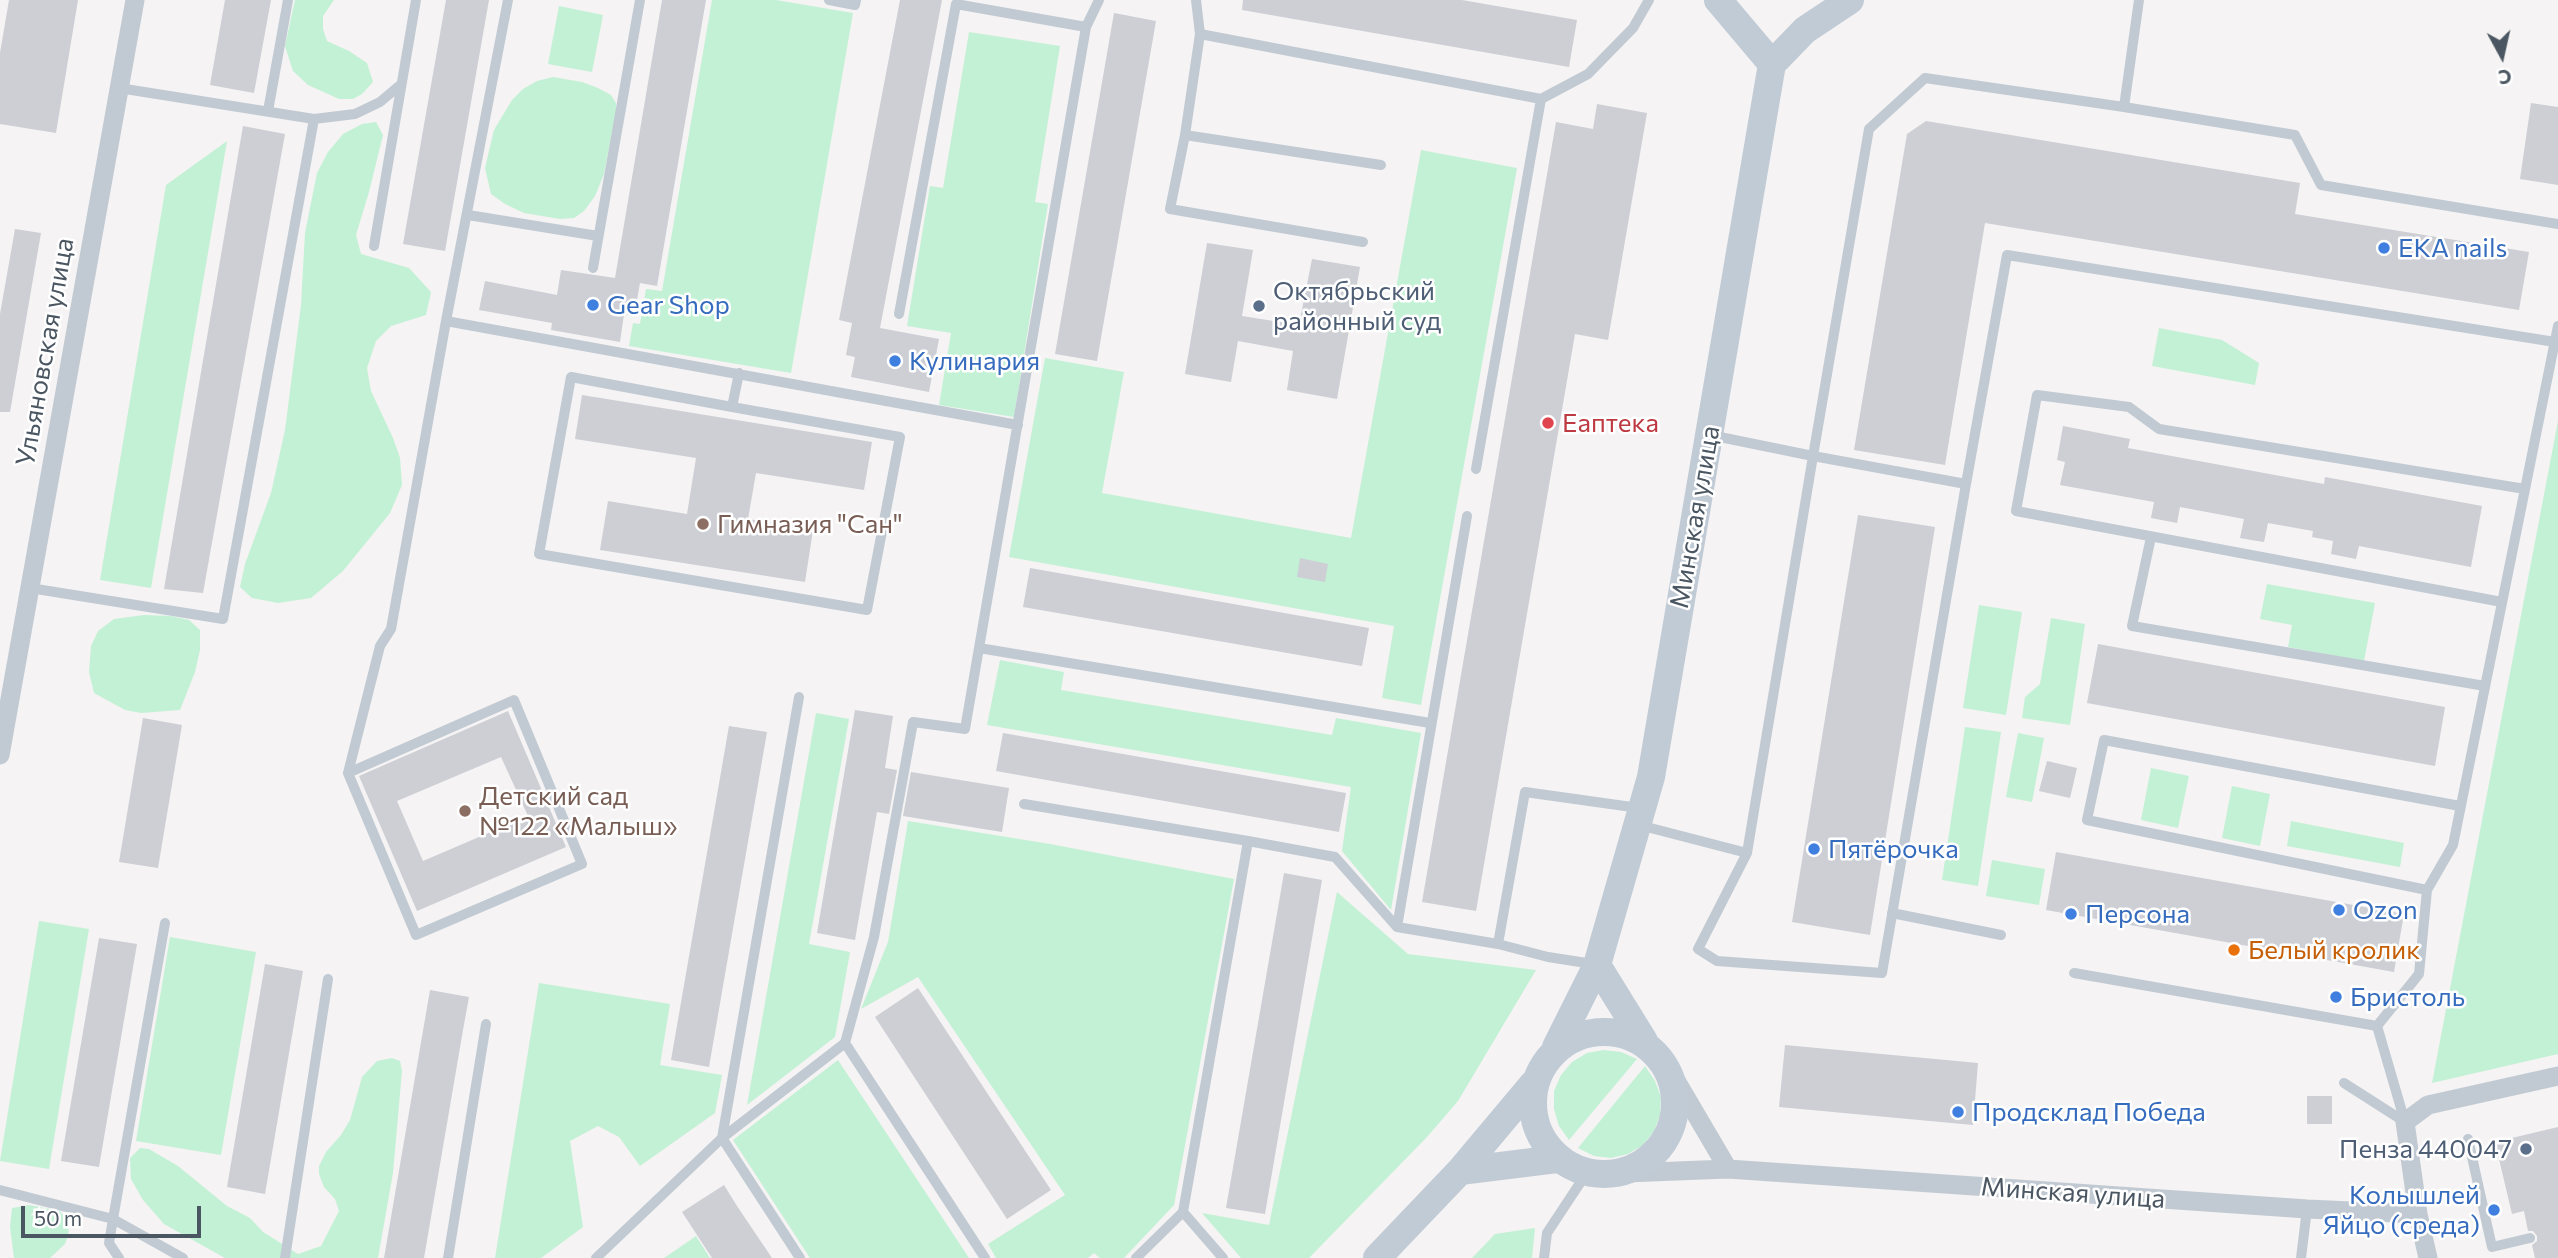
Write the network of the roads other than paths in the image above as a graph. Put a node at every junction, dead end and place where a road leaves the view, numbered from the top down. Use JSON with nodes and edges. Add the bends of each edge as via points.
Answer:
{"nodes":[{"id":1,"x":135,"y":0,"type":"edge"},
{"id":2,"x":288,"y":0,"type":"edge"},
{"id":3,"x":416,"y":0,"type":"edge"},
{"id":4,"x":508,"y":0,"type":"edge"},
{"id":5,"x":640,"y":0,"type":"edge"},
{"id":6,"x":829,"y":0,"type":"edge"},
{"id":7,"x":856,"y":0,"type":"edge"},
{"id":8,"x":1099,"y":0,"type":"edge"},
{"id":9,"x":1196,"y":0,"type":"edge"},
{"id":10,"x":1649,"y":0,"type":"edge"},
{"id":11,"x":1718,"y":0,"type":"edge"},
{"id":12,"x":1850,"y":0,"type":"edge"},
{"id":13,"x":2139,"y":0,"type":"edge"},
{"id":14,"x":955,"y":2,"type":"edge"},
{"id":15,"x":1086,"y":27,"type":"junction"},
{"id":16,"x":1200,"y":34,"type":"junction"},
{"id":17,"x":1772,"y":64,"type":"junction"},
{"id":18,"x":400,"y":86,"type":"junction"},
{"id":19,"x":119,"y":88,"type":"junction"},
{"id":20,"x":1541,"y":99,"type":"junction"},
{"id":21,"x":2124,"y":107,"type":"junction"},
{"id":22,"x":268,"y":111,"type":"junction"},
{"id":23,"x":314,"y":119,"type":"junction"},
{"id":24,"x":1185,"y":135,"type":"junction"},
{"id":25,"x":1381,"y":165,"type":"dead end"},
{"id":26,"x":468,"y":215,"type":"junction"},
{"id":27,"x":2558,"y":224,"type":"edge"},
{"id":28,"x":598,"y":236,"type":"junction"},
{"id":29,"x":1363,"y":243,"type":"dead end"},
{"id":30,"x":374,"y":246,"type":"dead end"},
{"id":31,"x":593,"y":268,"type":"dead end"},
{"id":32,"x":899,"y":314,"type":"dead end"},
{"id":33,"x":446,"y":321,"type":"junction"},
{"id":34,"x":2558,"y":326,"type":"edge"},
{"id":35,"x":2555,"y":342,"type":"junction"},
{"id":36,"x":739,"y":373,"type":"junction"},
{"id":37,"x":732,"y":407,"type":"junction"},
{"id":38,"x":1018,"y":425,"type":"junction"},
{"id":39,"x":1709,"y":435,"type":"junction"},
{"id":40,"x":1813,"y":456,"type":"junction"},
{"id":41,"x":1476,"y":469,"type":"dead end"},
{"id":42,"x":1966,"y":484,"type":"junction"},
{"id":43,"x":2525,"y":489,"type":"junction"},
{"id":44,"x":1467,"y":516,"type":"dead end"},
{"id":45,"x":2151,"y":537,"type":"junction"},
{"id":46,"x":30,"y":588,"type":"junction"},
{"id":47,"x":2502,"y":602,"type":"junction"},
{"id":48,"x":979,"y":648,"type":"junction"},
{"id":49,"x":2485,"y":686,"type":"junction"},
{"id":50,"x":799,"y":697,"type":"dead end"},
{"id":51,"x":1430,"y":723,"type":"junction"},
{"id":52,"x":0,"y":755,"type":"edge"},
{"id":53,"x":348,"y":773,"type":"junction"},
{"id":54,"x":1024,"y":804,"type":"dead end"},
{"id":55,"x":2460,"y":806,"type":"junction"},
{"id":56,"x":1641,"y":817,"type":"junction"},
{"id":57,"x":1248,"y":841,"type":"junction"},
{"id":58,"x":1747,"y":853,"type":"junction"},
{"id":59,"x":2427,"y":890,"type":"junction"},
{"id":60,"x":1892,"y":913,"type":"junction"},
{"id":61,"x":165,"y":923,"type":"dead end"},
{"id":62,"x":1397,"y":927,"type":"junction"},
{"id":63,"x":2001,"y":935,"type":"dead end"},
{"id":64,"x":1498,"y":944,"type":"junction"},
{"id":65,"x":1597,"y":965,"type":"junction"},
{"id":66,"x":2074,"y":973,"type":"dead end"},
{"id":67,"x":328,"y":979,"type":"dead end"},
{"id":68,"x":486,"y":1024,"type":"dead end"},
{"id":69,"x":2377,"y":1026,"type":"junction"},
{"id":70,"x":1644,"y":1041,"type":"junction"},
{"id":71,"x":845,"y":1043,"type":"junction"},
{"id":72,"x":1556,"y":1047,"type":"junction"},
{"id":73,"x":1671,"y":1072,"type":"junction"},
{"id":74,"x":2558,"y":1076,"type":"edge"},
{"id":75,"x":2344,"y":1083,"type":"dead end"},
{"id":76,"x":1533,"y":1084,"type":"junction"},
{"id":77,"x":2405,"y":1122,"type":"junction"},
{"id":78,"x":722,"y":1138,"type":"junction"},
{"id":79,"x":2468,"y":1139,"type":"dead end"},
{"id":80,"x":1557,"y":1159,"type":"junction"},
{"id":81,"x":1728,"y":1169,"type":"junction"},
{"id":82,"x":1460,"y":1171,"type":"junction"},
{"id":83,"x":1626,"y":1172,"type":"junction"},
{"id":84,"x":1586,"y":1174,"type":"junction"},
{"id":85,"x":0,"y":1190,"type":"edge"},
{"id":86,"x":2307,"y":1209,"type":"junction"},
{"id":87,"x":1182,"y":1212,"type":"junction"},
{"id":88,"x":2417,"y":1214,"type":"junction"},
{"id":89,"x":113,"y":1219,"type":"junction"},
{"id":90,"x":2530,"y":1238,"type":"dead end"},
{"id":91,"x":2492,"y":1247,"type":"junction"},
{"id":92,"x":119,"y":1258,"type":"edge"},
{"id":93,"x":183,"y":1258,"type":"edge"},
{"id":94,"x":285,"y":1258,"type":"edge"},
{"id":95,"x":448,"y":1258,"type":"edge"},
{"id":96,"x":596,"y":1258,"type":"edge"},
{"id":97,"x":800,"y":1258,"type":"edge"},
{"id":98,"x":985,"y":1258,"type":"edge"},
{"id":99,"x":1136,"y":1258,"type":"edge"},
{"id":100,"x":1223,"y":1258,"type":"edge"},
{"id":101,"x":1377,"y":1258,"type":"edge"},
{"id":102,"x":1544,"y":1258,"type":"edge"},
{"id":103,"x":2301,"y":1258,"type":"edge"},
{"id":104,"x":2428,"y":1258,"type":"edge"},
{"id":105,"x":2494,"y":1258,"type":"edge"}],
"edges":[{"from":1,"to":19,"type":"street","name":"Ульяновская улица"},
{"from":2,"to":22,"type":"lane"},
{"from":3,"to":18,"type":"lane"},
{"from":4,"to":26,"type":"lane"},
{"from":5,"to":28,"type":"lane"},
{"from":6,"to":7,"type":"lane","via":[[855,5]]},
{"from":8,"to":15,"type":"lane"},
{"from":9,"to":16,"type":"lane"},
{"from":10,"to":20,"type":"lane","via":[[1633,29],[1588,74]]},
{"from":11,"to":17,"type":"main road"},
{"from":12,"to":17,"type":"main road","via":[[1805,30]]},
{"from":13,"to":21,"type":"lane"},
{"from":14,"to":15,"type":"lane"},
{"from":14,"to":32,"type":"lane"},
{"from":15,"to":38,"type":"lane"},
{"from":16,"to":20,"type":"lane"},
{"from":16,"to":24,"type":"lane"},
{"from":17,"to":39,"type":"main road","name":"Минская улица"},
{"from":18,"to":23,"type":"lane","via":[[355,114]]},
{"from":18,"to":30,"type":"lane"},
{"from":19,"to":22,"type":"lane"},
{"from":19,"to":46,"type":"street","name":"Ульяновская улица"},
{"from":20,"to":41,"type":"lane"},
{"from":21,"to":27,"type":"lane","via":[[2295,135],[2321,185]]},
{"from":21,"to":40,"type":"lane","via":[[1925,78],[1869,129]]},
{"from":22,"to":23,"type":"lane"},
{"from":23,"to":46,"type":"lane","via":[[223,619]]},
{"from":24,"to":25,"type":"lane"},
{"from":24,"to":29,"type":"lane","via":[[1170,209]]},
{"from":26,"to":28,"type":"lane"},
{"from":26,"to":33,"type":"lane"},
{"from":28,"to":31,"type":"lane"},
{"from":33,"to":36,"type":"lane"},
{"from":33,"to":53,"type":"lane","via":[[391,629],[380,646]]},
{"from":34,"to":35,"type":"lane"},
{"from":35,"to":42,"type":"lane","via":[[2007,256]]},
{"from":35,"to":43,"type":"lane"},
{"from":36,"to":37,"type":"lane"},
{"from":36,"to":38,"type":"lane"},
{"from":37,"to":37,"type":"lane","via":[[900,437],[867,610],[539,554],[570,377]]},
{"from":38,"to":48,"type":"lane"},
{"from":39,"to":40,"type":"lane"},
{"from":39,"to":56,"type":"main road","name":"Минская улица"},
{"from":40,"to":42,"type":"lane"},
{"from":40,"to":58,"type":"lane"},
{"from":42,"to":60,"type":"lane"},
{"from":43,"to":45,"type":"lane","via":[[2159,429],[2129,407],[2038,395],[2016,511]]},
{"from":43,"to":47,"type":"lane"},
{"from":44,"to":51,"type":"lane"},
{"from":45,"to":47,"type":"lane"},
{"from":45,"to":49,"type":"lane","via":[[2132,626]]},
{"from":46,"to":52,"type":"street","name":"Ульяновская улица"},
{"from":47,"to":49,"type":"lane"},
{"from":48,"to":51,"type":"lane"},
{"from":48,"to":71,"type":"lane","via":[[965,729],[913,722],[874,937]]},
{"from":49,"to":55,"type":"lane"},
{"from":50,"to":78,"type":"lane"},
{"from":51,"to":62,"type":"lane"},
{"from":53,"to":53,"type":"lane","via":[[514,700],[582,864],[415,935]]},
{"from":54,"to":57,"type":"lane"},
{"from":55,"to":59,"type":"lane","via":[[2453,845]]},
{"from":55,"to":59,"type":"lane","via":[[2104,740],[2087,820]]},
{"from":56,"to":58,"type":"lane"},
{"from":56,"to":64,"type":"lane","via":[[1525,792]]},
{"from":56,"to":65,"type":"main road","name":"Минская улица"},
{"from":57,"to":62,"type":"lane","via":[[1335,857]]},
{"from":57,"to":87,"type":"lane"},
{"from":58,"to":60,"type":"lane","via":[[1698,949],[1717,961],[1882,973]]},
{"from":59,"to":69,"type":"lane","via":[[2419,974]]},
{"from":60,"to":63,"type":"lane"},
{"from":61,"to":89,"type":"lane"},
{"from":62,"to":64,"type":"lane"},
{"from":64,"to":65,"type":"lane"},
{"from":65,"to":70,"type":"main road"},
{"from":65,"to":72,"type":"main road","name":"Минская улица"},
{"from":66,"to":69,"type":"lane"},
{"from":67,"to":94,"type":"lane"},
{"from":68,"to":95,"type":"lane"},
{"from":69,"to":77,"type":"lane"},
{"from":70,"to":72,"type":"main road","via":[[1598,1029]]},
{"from":70,"to":73,"type":"main road"},
{"from":71,"to":78,"type":"lane"},
{"from":71,"to":98,"type":"lane"},
{"from":72,"to":76,"type":"main road"},
{"from":73,"to":81,"type":"street"},
{"from":73,"to":83,"type":"main road","via":[[1677,1113],[1659,1151]]},
{"from":74,"to":77,"type":"street","via":[[2428,1105]]},
{"from":75,"to":77,"type":"lane"},
{"from":76,"to":80,"type":"main road","via":[[1535,1128]]},
{"from":76,"to":82,"type":"main road"},
{"from":77,"to":88,"type":"street"},
{"from":78,"to":96,"type":"lane"},
{"from":78,"to":97,"type":"lane"},
{"from":79,"to":91,"type":"lane"},
{"from":80,"to":82,"type":"main road"},
{"from":80,"to":84,"type":"main road"},
{"from":81,"to":83,"type":"street","name":"Минская улица"},
{"from":81,"to":86,"type":"street","name":"Минская улица"},
{"from":82,"to":101,"type":"main road"},
{"from":83,"to":84,"type":"main road"},
{"from":84,"to":102,"type":"lane","via":[[1547,1233]]},
{"from":85,"to":89,"type":"lane"},
{"from":86,"to":88,"type":"street","name":"Минская улица"},
{"from":86,"to":103,"type":"lane"},
{"from":87,"to":99,"type":"lane"},
{"from":87,"to":100,"type":"lane"},
{"from":88,"to":104,"type":"street"},
{"from":89,"to":92,"type":"lane","via":[[109,1243]]},
{"from":89,"to":93,"type":"lane"},
{"from":90,"to":91,"type":"lane"},
{"from":91,"to":105,"type":"lane"}]}
